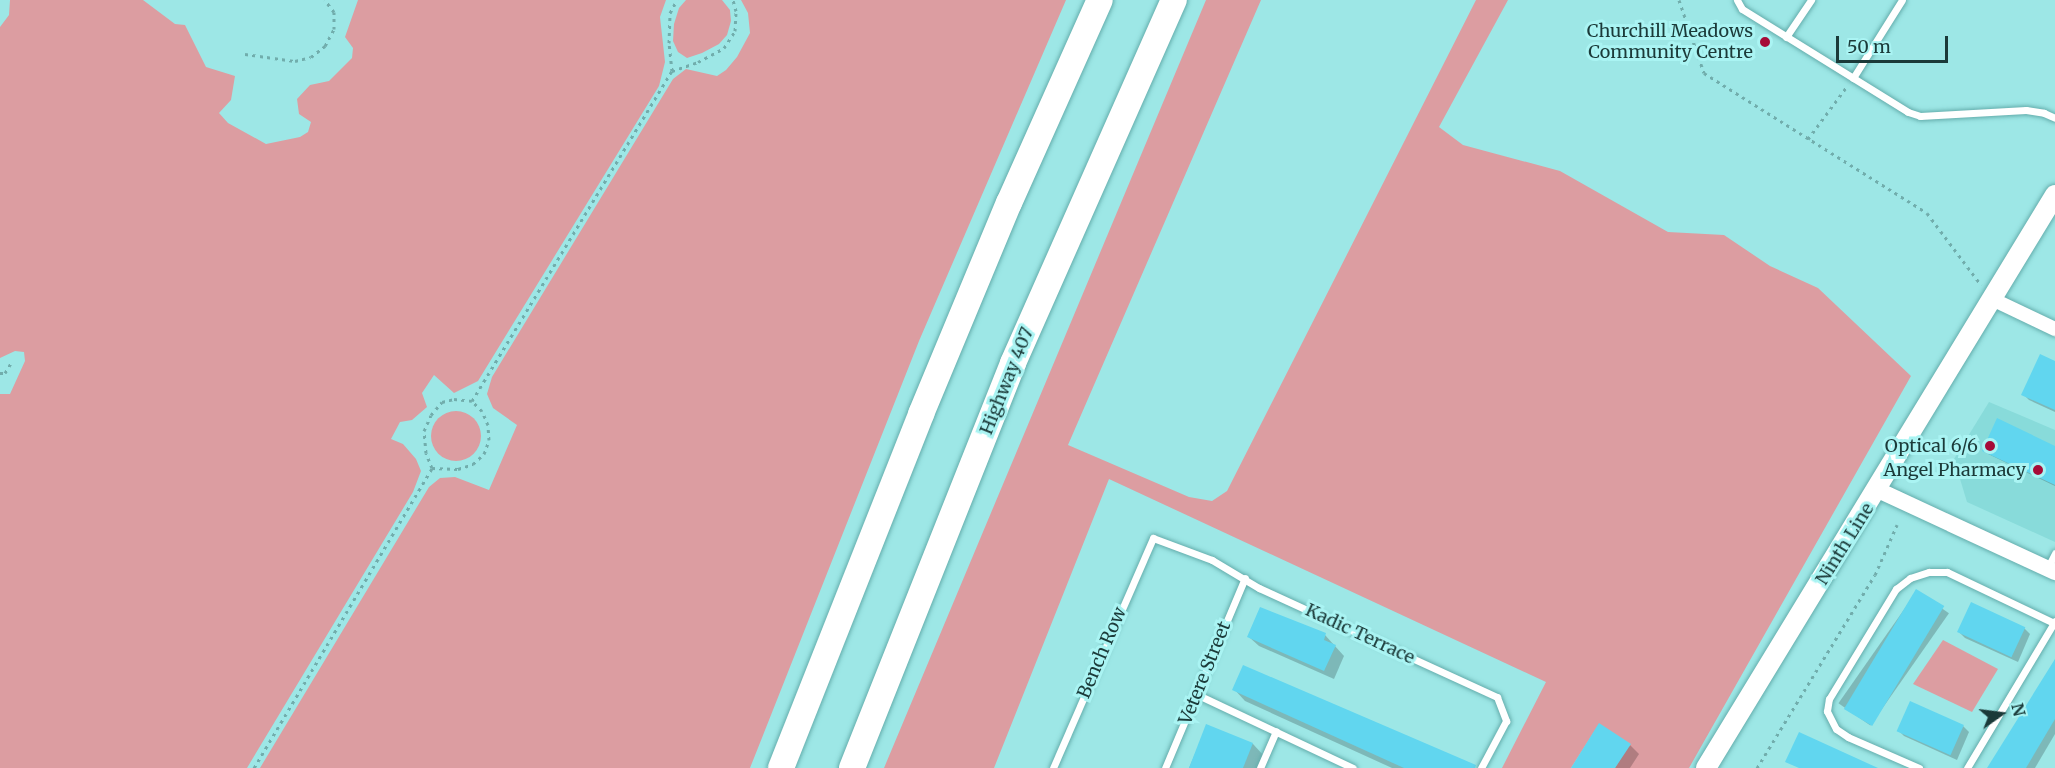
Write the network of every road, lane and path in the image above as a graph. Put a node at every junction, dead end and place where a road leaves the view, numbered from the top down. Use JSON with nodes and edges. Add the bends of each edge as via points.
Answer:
{"nodes":[{"id":1,"x":325,"y":0,"type":"edge"},
{"id":2,"x":677,"y":0,"type":"edge"},
{"id":3,"x":733,"y":0,"type":"edge"},
{"id":4,"x":1100,"y":0,"type":"edge"},
{"id":5,"x":1174,"y":0,"type":"edge"},
{"id":6,"x":1679,"y":0,"type":"edge"},
{"id":7,"x":1737,"y":0,"type":"edge"},
{"id":8,"x":1811,"y":0,"type":"edge"},
{"id":9,"x":1902,"y":0,"type":"edge"},
{"id":10,"x":1786,"y":37,"type":"junction"},
{"id":11,"x":245,"y":54,"type":"dead end"},
{"id":12,"x":672,"y":71,"type":"junction"},
{"id":13,"x":1854,"y":78,"type":"junction"},
{"id":14,"x":2055,"y":118,"type":"edge"},
{"id":15,"x":1808,"y":139,"type":"junction"},
{"id":16,"x":2055,"y":195,"type":"edge"},
{"id":17,"x":1992,"y":299,"type":"junction"},
{"id":18,"x":2055,"y":328,"type":"edge"},
{"id":19,"x":11,"y":363,"type":"dead end"},
{"id":20,"x":0,"y":373,"type":"edge"},
{"id":21,"x":472,"y":401,"type":"junction"},
{"id":22,"x":432,"y":468,"type":"junction"},
{"id":23,"x":1878,"y":490,"type":"junction"},
{"id":24,"x":1897,"y":525,"type":"dead end"},
{"id":25,"x":1152,"y":538,"type":"joint"},
{"id":26,"x":2055,"y":553,"type":"edge"},
{"id":27,"x":2051,"y":571,"type":"edge"},
{"id":28,"x":1245,"y":579,"type":"junction"},
{"id":29,"x":2054,"y":622,"type":"edge"},
{"id":30,"x":1198,"y":695,"type":"junction"},
{"id":31,"x":1276,"y":731,"type":"junction"},
{"id":32,"x":254,"y":768,"type":"edge"},
{"id":33,"x":781,"y":768,"type":"edge"},
{"id":34,"x":852,"y":768,"type":"edge"},
{"id":35,"x":1053,"y":768,"type":"edge"},
{"id":36,"x":1165,"y":768,"type":"edge"},
{"id":37,"x":1260,"y":768,"type":"edge"},
{"id":38,"x":1353,"y":768,"type":"edge"},
{"id":39,"x":1481,"y":768,"type":"edge"},
{"id":40,"x":1706,"y":768,"type":"edge"},
{"id":41,"x":1757,"y":768,"type":"edge"},
{"id":42,"x":1919,"y":768,"type":"edge"},
{"id":43,"x":1966,"y":768,"type":"edge"}],
"edges":[{"from":1,"to":11,"type":"path","via":[[334,12],[334,29],[325,46],[311,57],[285,61]]},
{"from":2,"to":12,"type":"path","via":[[670,13]]},
{"from":3,"to":12,"type":"path","via":[[735,31],[724,48]]},
{"from":4,"to":33,"type":"highway","via":[[930,391]]},
{"from":5,"to":34,"type":"highway","name":"Highway 407","via":[[1013,363]]},
{"from":6,"to":15,"type":"path","via":[[1704,74]]},
{"from":7,"to":10,"type":"lane","via":[[1742,9]]},
{"from":8,"to":10,"type":"lane"},
{"from":9,"to":13,"type":"lane"},
{"from":10,"to":13,"type":"lane"},
{"from":12,"to":21,"type":"path"},
{"from":13,"to":14,"type":"lane","via":[[1920,116],[2026,110]]},
{"from":13,"to":15,"type":"path"},
{"from":15,"to":17,"type":"path","via":[[1927,213]]},
{"from":16,"to":17,"type":"main road","name":"Ninth Line"},
{"from":17,"to":18,"type":"street"},
{"from":17,"to":23,"type":"main road","name":"Ninth Line"},
{"from":19,"to":20,"type":"path","via":[[5,373]]},
{"from":21,"to":22,"type":"path","via":[[442,402],[431,415],[424,431]]},
{"from":21,"to":22,"type":"path","via":[[488,425],[489,440],[484,454],[473,464],[458,469]]},
{"from":22,"to":32,"type":"path"},
{"from":23,"to":27,"type":"street"},
{"from":23,"to":40,"type":"main road","name":"Ninth Line"},
{"from":24,"to":41,"type":"path","via":[[1875,575]]},
{"from":25,"to":28,"type":"lane","name":"Kadic Terrace","via":[[1212,560]]},
{"from":25,"to":35,"type":"lane","name":"Bench Row"},
{"from":26,"to":27,"type":"lane"},
{"from":28,"to":30,"type":"lane","name":"Vetere Street"},
{"from":28,"to":39,"type":"lane","name":"Kadic Terrace","via":[[1497,697],[1506,721]]},
{"from":29,"to":42,"type":"lane","via":[[1947,572],[1910,578],[1896,589],[1829,699],[1827,711],[1836,729],[1848,737]]},
{"from":29,"to":43,"type":"lane"},
{"from":30,"to":31,"type":"lane"},
{"from":30,"to":36,"type":"lane","name":"Vetere Street"},
{"from":31,"to":37,"type":"lane"},
{"from":31,"to":38,"type":"lane"}]}
